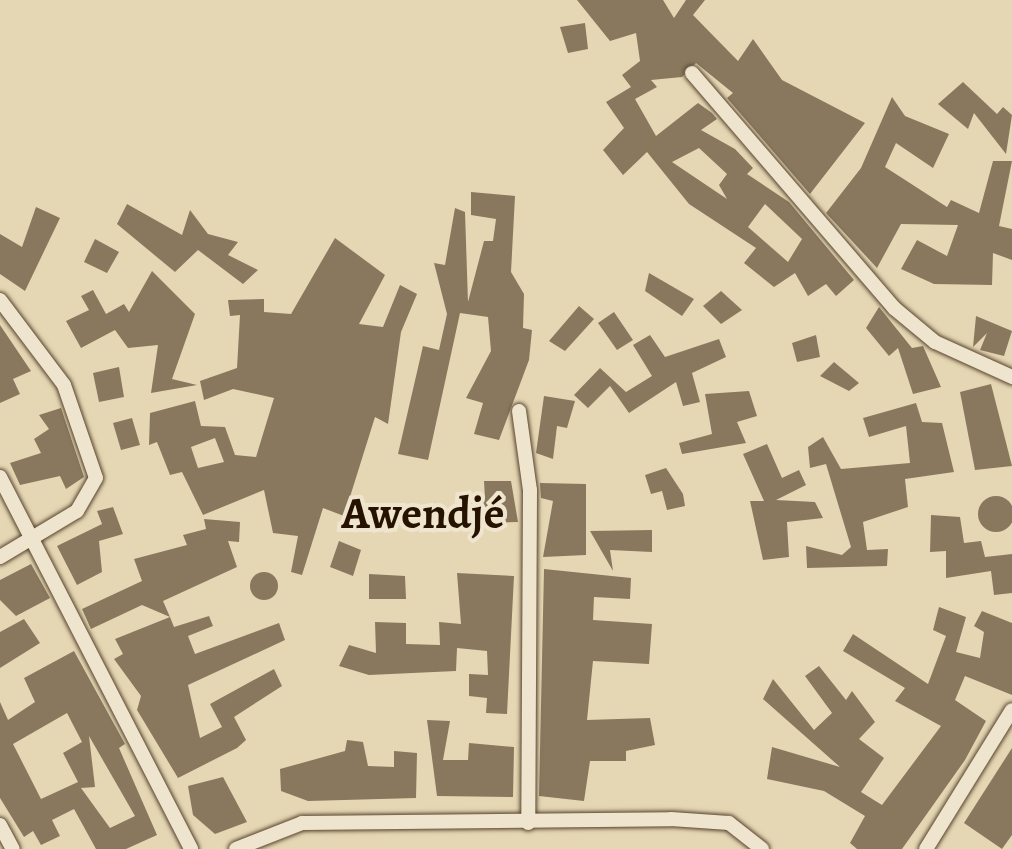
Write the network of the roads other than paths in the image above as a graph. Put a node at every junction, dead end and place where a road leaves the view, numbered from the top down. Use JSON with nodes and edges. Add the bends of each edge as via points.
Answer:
{"nodes":[{"id":1,"x":692,"y":73,"type":"dead end"},
{"id":2,"x":0,"y":300,"type":"edge"},
{"id":3,"x":1012,"y":377,"type":"edge"},
{"id":4,"x":519,"y":411,"type":"dead end"},
{"id":5,"x":0,"y":477,"type":"edge"},
{"id":6,"x":30,"y":537,"type":"junction"},
{"id":7,"x":0,"y":557,"type":"edge"},
{"id":8,"x":1012,"y":710,"type":"edge"},
{"id":9,"x":528,"y":822,"type":"junction"},
{"id":10,"x":0,"y":825,"type":"edge"},
{"id":11,"x":13,"y":849,"type":"edge"},
{"id":12,"x":191,"y":849,"type":"edge"},
{"id":13,"x":236,"y":849,"type":"edge"},
{"id":14,"x":762,"y":849,"type":"edge"},
{"id":15,"x":926,"y":849,"type":"edge"}],
"edges":[{"from":1,"to":3,"type":"street","via":[[894,308],[935,342]]},
{"from":2,"to":6,"type":"street","via":[[64,385],[96,465],[86,502]]},
{"from":4,"to":9,"type":"street","via":[[530,490]]},
{"from":5,"to":6,"type":"street"},
{"from":6,"to":7,"type":"street"},
{"from":6,"to":12,"type":"street"},
{"from":8,"to":15,"type":"street"},
{"from":9,"to":13,"type":"street","via":[[302,823]]},
{"from":9,"to":14,"type":"street","via":[[729,823]]},
{"from":10,"to":11,"type":"street"}]}
